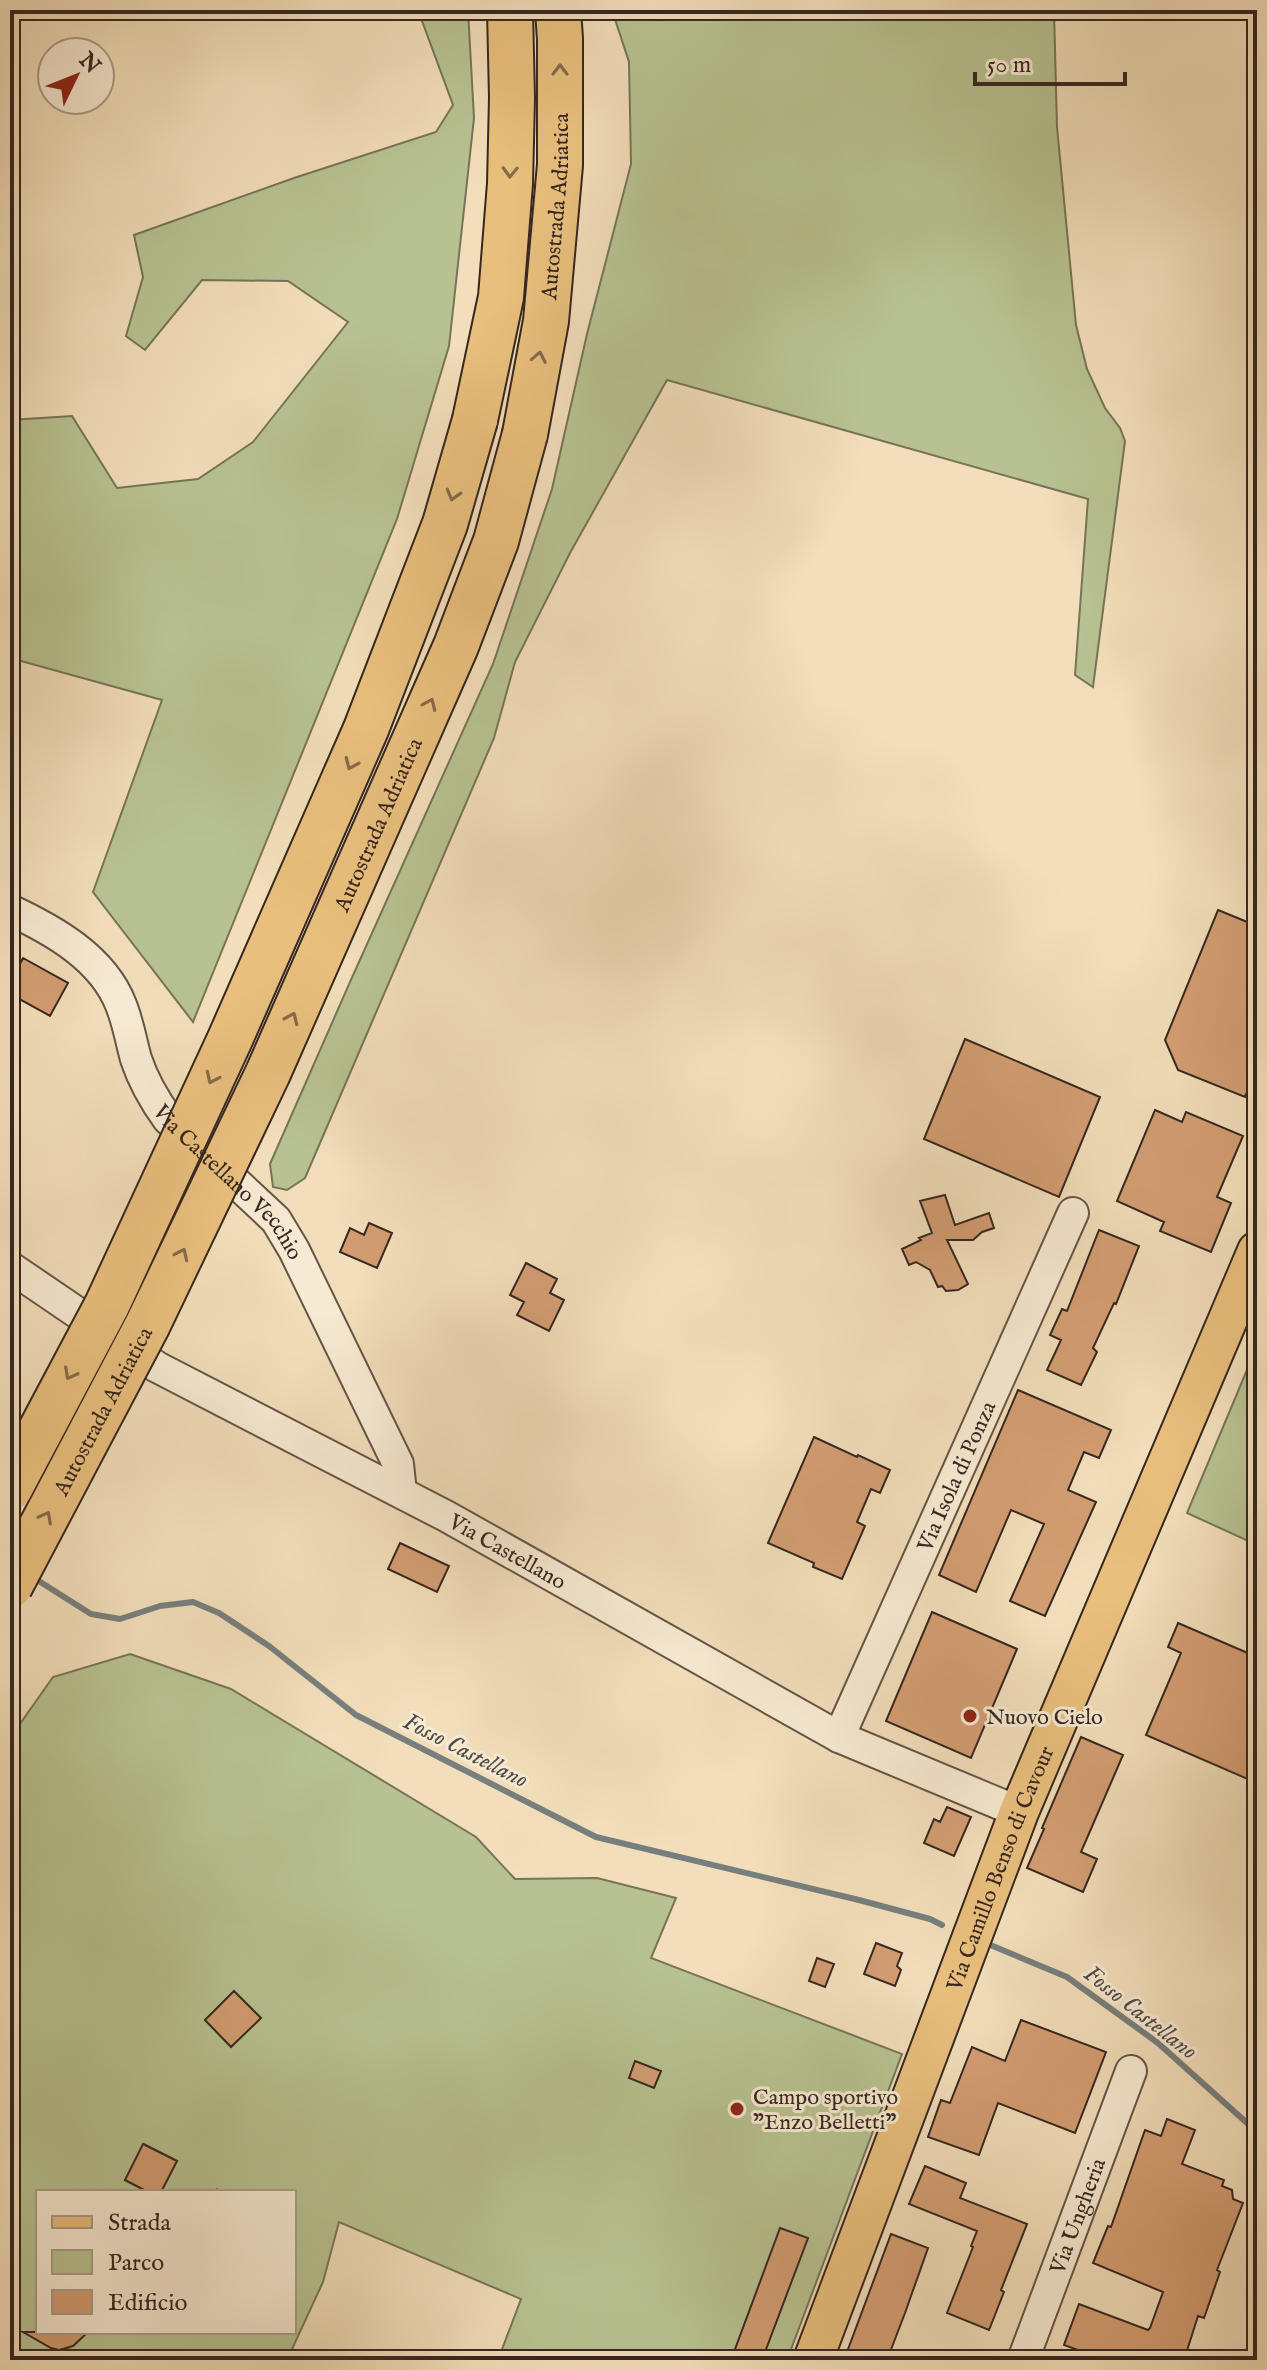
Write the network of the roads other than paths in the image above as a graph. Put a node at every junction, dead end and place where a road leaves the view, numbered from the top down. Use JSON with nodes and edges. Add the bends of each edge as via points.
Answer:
{"nodes":[{"id":1,"x":510,"y":10,"type":"edge"},
{"id":2,"x":558,"y":10,"type":"edge"},
{"id":3,"x":10,"y":910,"type":"edge"},
{"id":4,"x":1073,"y":1213,"type":"dead end"},
{"id":5,"x":1257,"y":1251,"type":"edge"},
{"id":6,"x":10,"y":1267,"type":"edge"},
{"id":7,"x":10,"y":1488,"type":"edge"},
{"id":8,"x":401,"y":1492,"type":"junction"},
{"id":9,"x":10,"y":1586,"type":"edge"},
{"id":10,"x":839,"y":1737,"type":"junction"},
{"id":11,"x":1019,"y":1812,"type":"junction"},
{"id":12,"x":1131,"y":2071,"type":"dead end"},
{"id":13,"x":813,"y":2360,"type":"edge"},
{"id":14,"x":1023,"y":2360,"type":"edge"}],
"edges":[{"from":1,"to":7,"type":"highway","name":"Autostrada Adriatica","one_way":true,"bridge":true,"via":[[510,184],[501,297],[475,420],[445,524],[366,729],[230,1039],[113,1291]]},
{"from":9,"to":2,"type":"highway","name":"Autostrada Adriatica","one_way":true,"bridge":true,"via":[[148,1324],[274,1059],[456,646],[496,541],[525,434],[546,321],[560,165]]},
{"from":3,"to":8,"type":"street","name":"Via Castellano Vecchio","via":[[94,962],[120,1002],[137,1063],[168,1119],[276,1220],[398,1464]]},
{"from":4,"to":10,"type":"street","name":"Via Isola di Ponza"},
{"from":5,"to":11,"type":"main road","name":"Via Camillo Benso di Cavour"},
{"from":6,"to":8,"type":"street","name":"Via Castellano","via":[[157,1367]]},
{"from":8,"to":10,"type":"street","name":"Via Castellano"},
{"from":10,"to":11,"type":"street","name":"Via Castellano"},
{"from":11,"to":13,"type":"main road","name":"Via Camillo Benso di Cavour"},
{"from":12,"to":14,"type":"street","name":"Via Ungheria"}]}
